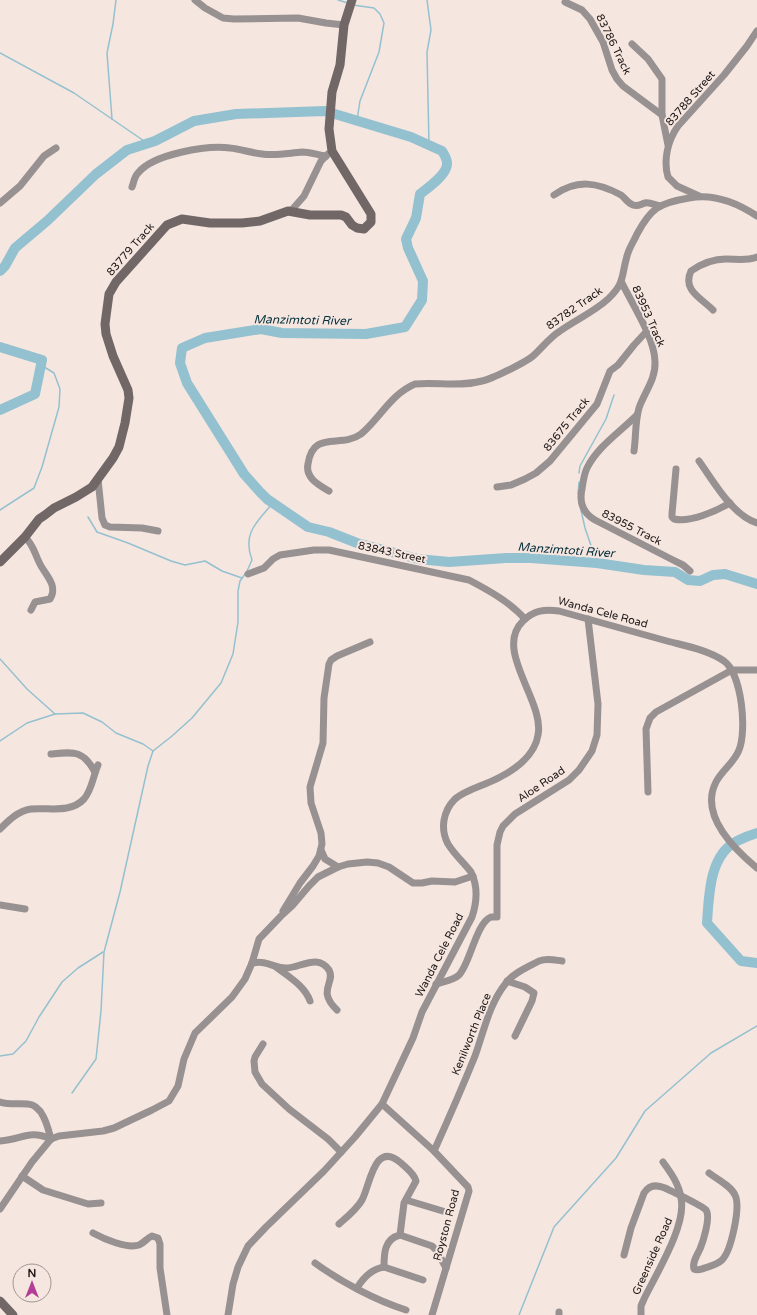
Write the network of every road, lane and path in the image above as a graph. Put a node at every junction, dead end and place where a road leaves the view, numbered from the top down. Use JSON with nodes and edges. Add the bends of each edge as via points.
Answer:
{"nodes":[{"id":1,"x":195,"y":0,"type":"edge"},
{"id":2,"x":564,"y":1,"type":"edge"},
{"id":3,"x":350,"y":3,"type":"edge"},
{"id":4,"x":344,"y":24,"type":"junction"},
{"id":5,"x":757,"y":31,"type":"edge"},
{"id":6,"x":632,"y":44,"type":"dead end"},
{"id":7,"x":662,"y":115,"type":"junction"},
{"id":8,"x":668,"y":146,"type":"junction"},
{"id":9,"x":56,"y":148,"type":"dead end"},
{"id":10,"x":329,"y":153,"type":"junction"},
{"id":11,"x":132,"y":187,"type":"dead end"},
{"id":12,"x":554,"y":195,"type":"dead end"},
{"id":13,"x":698,"y":196,"type":"junction"},
{"id":14,"x":0,"y":203,"type":"edge"},
{"id":15,"x":660,"y":206,"type":"junction"},
{"id":16,"x":290,"y":212,"type":"junction"},
{"id":17,"x":757,"y":216,"type":"edge"},
{"id":18,"x":757,"y":257,"type":"edge"},
{"id":19,"x":622,"y":282,"type":"junction"},
{"id":20,"x":713,"y":310,"type":"dead end"},
{"id":21,"x":646,"y":332,"type":"junction"},
{"id":22,"x":637,"y":415,"type":"junction"},
{"id":23,"x":634,"y":452,"type":"dead end"},
{"id":24,"x":699,"y":461,"type":"dead end"},
{"id":25,"x":676,"y":469,"type":"dead end"},
{"id":26,"x":98,"y":479,"type":"junction"},
{"id":27,"x":497,"y":487,"type":"dead end"},
{"id":28,"x":329,"y":491,"type":"dead end"},
{"id":29,"x":730,"y":503,"type":"junction"},
{"id":30,"x":757,"y":523,"type":"edge"},
{"id":31,"x":158,"y":531,"type":"dead end"},
{"id":32,"x":25,"y":537,"type":"junction"},
{"id":33,"x":0,"y":562,"type":"edge"},
{"id":34,"x":690,"y":571,"type":"dead end"},
{"id":35,"x":248,"y":574,"type":"dead end"},
{"id":36,"x":31,"y":610,"type":"dead end"},
{"id":37,"x":525,"y":619,"type":"junction"},
{"id":38,"x":588,"y":619,"type":"junction"},
{"id":39,"x":370,"y":642,"type":"dead end"},
{"id":40,"x":732,"y":670,"type":"junction"},
{"id":41,"x":757,"y":670,"type":"edge"},
{"id":42,"x":52,"y":754,"type":"dead end"},
{"id":43,"x":648,"y":792,"type":"dead end"},
{"id":44,"x":0,"y":829,"type":"edge"},
{"id":45,"x":321,"y":850,"type":"junction"},
{"id":46,"x":338,"y":867,"type":"junction"},
{"id":47,"x":757,"y":868,"type":"edge"},
{"id":48,"x":474,"y":876,"type":"junction"},
{"id":49,"x":0,"y":904,"type":"edge"},
{"id":50,"x":25,"y":909,"type":"dead end"},
{"id":51,"x":280,"y":916,"type":"junction"},
{"id":52,"x":562,"y":961,"type":"dead end"},
{"id":53,"x":252,"y":963,"type":"junction"},
{"id":54,"x":273,"y":964,"type":"junction"},
{"id":55,"x":507,"y":981,"type":"junction"},
{"id":56,"x":436,"y":984,"type":"junction"},
{"id":57,"x":310,"y":1001,"type":"dead end"},
{"id":58,"x":338,"y":1010,"type":"dead end"},
{"id":59,"x":515,"y":1036,"type":"dead end"},
{"id":60,"x":263,"y":1044,"type":"dead end"},
{"id":61,"x":0,"y":1102,"type":"edge"},
{"id":62,"x":382,"y":1104,"type":"junction"},
{"id":63,"x":51,"y":1139,"type":"junction"},
{"id":64,"x":0,"y":1141,"type":"edge"},
{"id":65,"x":434,"y":1151,"type":"junction"},
{"id":66,"x":341,"y":1152,"type":"junction"},
{"id":67,"x":663,"y":1162,"type":"dead end"},
{"id":68,"x":709,"y":1173,"type":"dead end"},
{"id":69,"x":22,"y":1176,"type":"junction"},
{"id":70,"x":681,"y":1197,"type":"junction"},
{"id":71,"x":406,"y":1200,"type":"junction"},
{"id":72,"x":101,"y":1203,"type":"dead end"},
{"id":73,"x":0,"y":1209,"type":"edge"},
{"id":74,"x":446,"y":1212,"type":"dead end"},
{"id":75,"x":339,"y":1224,"type":"dead end"},
{"id":76,"x":93,"y":1233,"type":"dead end"},
{"id":77,"x":400,"y":1235,"type":"junction"},
{"id":78,"x":624,"y":1255,"type":"dead end"},
{"id":79,"x":315,"y":1263,"type":"dead end"},
{"id":80,"x":384,"y":1268,"type":"junction"},
{"id":81,"x":446,"y":1268,"type":"junction"},
{"id":82,"x":423,"y":1280,"type":"dead end"},
{"id":83,"x":357,"y":1288,"type":"junction"},
{"id":84,"x":0,"y":1301,"type":"edge"},
{"id":85,"x":406,"y":1310,"type":"dead end"},
{"id":86,"x":13,"y":1315,"type":"edge"},
{"id":87,"x":167,"y":1315,"type":"edge"},
{"id":88,"x":228,"y":1315,"type":"edge"},
{"id":89,"x":432,"y":1315,"type":"edge"},
{"id":90,"x":641,"y":1315,"type":"edge"}],
"edges":[{"from":1,"to":4,"type":"street","via":[[223,18],[293,18],[326,24]]},
{"from":2,"to":7,"type":"street","name":"83786 Track","via":[[582,10],[590,19],[603,42],[610,66],[623,86]]},
{"from":3,"to":4,"type":"street","name":"83779 Track"},
{"from":4,"to":10,"type":"street","name":"83779 Track","via":[[340,65],[332,92]]},
{"from":5,"to":8,"type":"street","name":"83788 Street","via":[[724,75],[678,126]]},
{"from":6,"to":7,"type":"street","via":[[648,59],[662,79]]},
{"from":7,"to":8,"type":"street"},
{"from":8,"to":13,"type":"street","name":"83788 Street","via":[[668,177],[677,186]]},
{"from":9,"to":14,"type":"street","via":[[44,156],[20,186]]},
{"from":10,"to":11,"type":"street","via":[[303,152],[283,155],[230,148],[195,149],[147,165],[138,172]]},
{"from":10,"to":16,"type":"street","via":[[304,196]]},
{"from":10,"to":16,"type":"street","name":"83779 Track","via":[[368,209],[371,222],[364,229],[352,225],[341,215]]},
{"from":12,"to":15,"type":"street","via":[[568,186],[593,184],[621,195],[636,206],[646,203]]},
{"from":13,"to":15,"type":"street","name":"83782 Track"},
{"from":13,"to":17,"type":"street","name":"83782 Track","via":[[724,200]]},
{"from":15,"to":19,"type":"street","name":"83782 Track","via":[[646,218],[630,248]]},
{"from":16,"to":26,"type":"street","name":"83779 Track","via":[[283,212],[260,221],[242,223],[210,223],[182,219],[173,222],[159,232],[116,282],[108,300],[106,334],[129,398],[119,447]]},
{"from":18,"to":20,"type":"street","via":[[716,260],[704,263],[691,271],[688,281],[690,289]]},
{"from":19,"to":21,"type":"street","name":"83953 Track"},
{"from":19,"to":28,"type":"street","name":"83782 Track","via":[[607,300],[559,331],[529,359],[481,382],[415,384],[398,395],[355,438],[326,441],[317,445],[310,456],[308,473]]},
{"from":21,"to":22,"type":"street","name":"83953 Track","via":[[653,348],[655,368]]},
{"from":21,"to":27,"type":"street","name":"83675 Track","via":[[610,371],[597,404],[550,461],[525,479]]},
{"from":22,"to":23,"type":"street","name":"83953 Track"},
{"from":22,"to":34,"type":"street","name":"83955 Track","via":[[603,446],[586,469],[581,495],[584,510],[588,516],[674,560]]},
{"from":24,"to":29,"type":"street"},
{"from":25,"to":29,"type":"street","via":[[672,514],[674,519],[706,514]]},
{"from":26,"to":31,"type":"street","via":[[105,525]]},
{"from":26,"to":32,"type":"street","name":"83779 Track","via":[[85,492],[45,515]]},
{"from":29,"to":30,"type":"street","via":[[739,513]]},
{"from":32,"to":33,"type":"street","name":"83779 Track"},
{"from":32,"to":36,"type":"street","via":[[31,543],[53,587],[50,599],[35,602]]},
{"from":35,"to":37,"type":"street","name":"83843 Street","via":[[264,568],[280,555],[329,550],[469,580],[508,604]]},
{"from":37,"to":38,"type":"street","name":"Wanda Cele Road","via":[[536,612],[549,610]]},
{"from":37,"to":48,"type":"street","via":[[520,623],[515,635],[515,659],[536,711],[538,736],[525,760],[500,778],[455,799],[444,820],[448,844]]},
{"from":38,"to":40,"type":"street","name":"Wanda Cele Road","via":[[702,651],[725,662]]},
{"from":38,"to":56,"type":"street","name":"Aloe Road","via":[[598,704],[597,735],[592,751],[569,780],[515,814],[503,826],[497,845],[497,917],[491,917],[486,921],[459,975]]},
{"from":39,"to":45,"type":"street","via":[[337,656],[329,664],[324,698],[323,743],[310,787],[311,803],[322,839]]},
{"from":40,"to":41,"type":"street"},
{"from":40,"to":43,"type":"street","via":[[656,712],[650,718],[646,729]]},
{"from":40,"to":47,"type":"street","via":[[737,681],[743,733],[739,751],[715,783],[712,807],[715,818],[724,832],[745,858]]},
{"from":42,"to":44,"type":"street","via":[[82,755],[97,769],[84,799],[78,804],[60,809],[25,811],[13,816]]},
{"from":45,"to":46,"type":"street","via":[[325,859]]},
{"from":45,"to":51,"type":"street"},
{"from":46,"to":48,"type":"street","via":[[367,862],[378,863],[417,883],[455,882]]},
{"from":46,"to":51,"type":"street","via":[[318,877]]},
{"from":48,"to":56,"type":"street","name":"Wanda Cele Road","via":[[475,907]]},
{"from":49,"to":50,"type":"street"},
{"from":51,"to":53,"type":"street","via":[[259,939]]},
{"from":52,"to":55,"type":"street","name":"Kenilworth Place","via":[[544,959]]},
{"from":53,"to":54,"type":"street"},
{"from":53,"to":63,"type":"street","via":[[245,979],[232,997],[195,1033],[184,1059],[178,1086],[169,1101],[114,1128]]},
{"from":54,"to":57,"type":"street","via":[[303,988]]},
{"from":54,"to":58,"type":"street","via":[[286,968],[315,962],[325,966],[330,973],[327,996]]},
{"from":55,"to":59,"type":"street","via":[[534,992]]},
{"from":55,"to":65,"type":"street","name":"Kenilworth Place","via":[[492,1006],[473,1061]]},
{"from":56,"to":62,"type":"street","name":"Wanda Cele Road"},
{"from":60,"to":66,"type":"street","via":[[254,1061],[255,1072],[262,1084]]},
{"from":61,"to":63,"type":"street","via":[[29,1104],[36,1107],[48,1124]]},
{"from":62,"to":65,"type":"street","name":"Royston Road"},
{"from":62,"to":66,"type":"street","name":"Wanda Cele Road"},
{"from":63,"to":64,"type":"street","via":[[36,1134]]},
{"from":63,"to":69,"type":"street"},
{"from":65,"to":81,"type":"street","name":"Royston Road","via":[[465,1182],[469,1191]]},
{"from":66,"to":88,"type":"street","name":"Wanda Cele Road","via":[[248,1246],[233,1284]]},
{"from":67,"to":70,"type":"street","name":"Greenside Road","via":[[672,1174]]},
{"from":68,"to":70,"type":"street","via":[[732,1190],[738,1208],[731,1241],[725,1256],[719,1262],[698,1270],[693,1268],[703,1243],[708,1219],[702,1207]]},
{"from":69,"to":72,"type":"street","via":[[43,1190],[88,1204]]},
{"from":69,"to":73,"type":"street"},
{"from":70,"to":78,"type":"street","via":[[660,1186],[647,1188],[639,1205]]},
{"from":70,"to":90,"type":"street","name":"Greenside Road","via":[[682,1215],[679,1225],[641,1306]]},
{"from":71,"to":74,"type":"street"},
{"from":71,"to":75,"type":"street","via":[[416,1181],[415,1177],[394,1158],[381,1158],[376,1163],[361,1202]]},
{"from":71,"to":77,"type":"street","via":[[402,1209]]},
{"from":76,"to":87,"type":"street","via":[[128,1246],[139,1244],[152,1236],[158,1238]]},
{"from":77,"to":80,"type":"street","via":[[388,1243]]},
{"from":77,"to":81,"type":"street","via":[[432,1246]]},
{"from":79,"to":83,"type":"street"},
{"from":80,"to":82,"type":"street"},
{"from":80,"to":83,"type":"street","via":[[371,1272]]},
{"from":81,"to":89,"type":"street","name":"Royston Road"},
{"from":83,"to":85,"type":"street"},
{"from":84,"to":86,"type":"street"}]}
